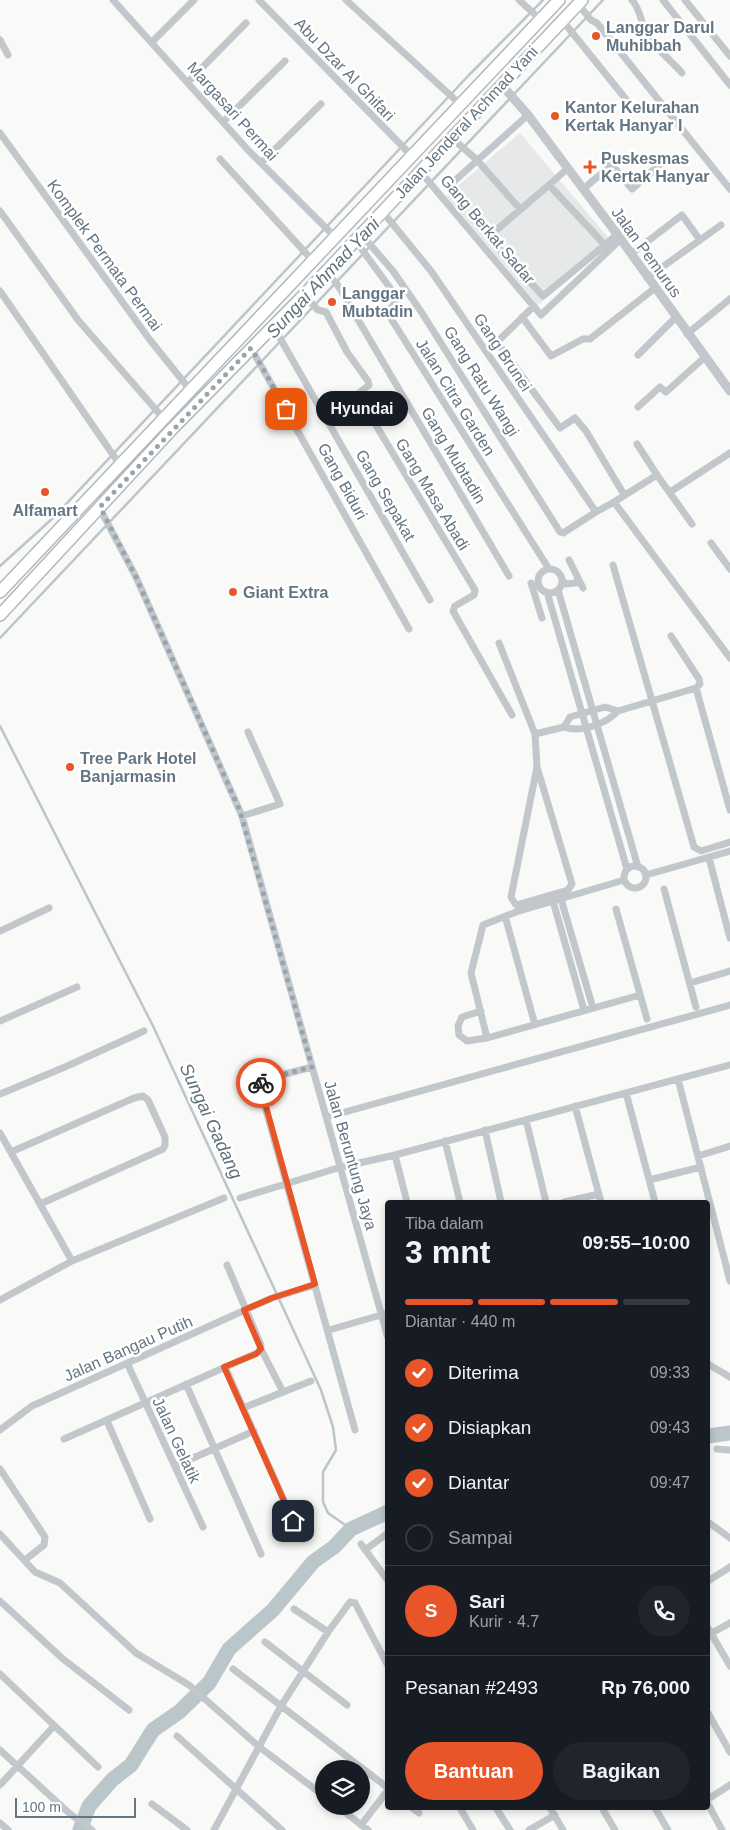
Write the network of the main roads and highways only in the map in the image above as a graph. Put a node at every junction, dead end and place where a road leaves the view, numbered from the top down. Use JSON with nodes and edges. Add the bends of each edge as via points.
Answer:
{"nodes":[{"id":1,"x":559,"y":0,"type":"edge"},
{"id":2,"x":580,"y":2,"type":"edge"},
{"id":3,"x":222,"y":358,"type":"junction"},
{"id":4,"x":232,"y":368,"type":"junction"},
{"id":5,"x":0,"y":592,"type":"edge"},
{"id":6,"x":0,"y":615,"type":"edge"}],
"edges":[{"from":1,"to":3,"type":"highway","name":"Jalan Jenderal Achmad Yani","via":[[538,17],[461,105],[408,153],[336,237]]},
{"from":2,"to":4,"type":"highway","name":"Jalan Jenderal Achmad Yani","via":[[569,28],[501,84],[456,142],[419,170],[389,218],[332,279],[273,326]]},
{"from":3,"to":4,"type":"highway"},
{"from":3,"to":5,"type":"highway","name":"Jalan Jenderal Achmad Yani","via":[[164,419],[115,457]]},
{"from":4,"to":6,"type":"highway","name":"Jalan Jenderal Achmad Yani"}]}
